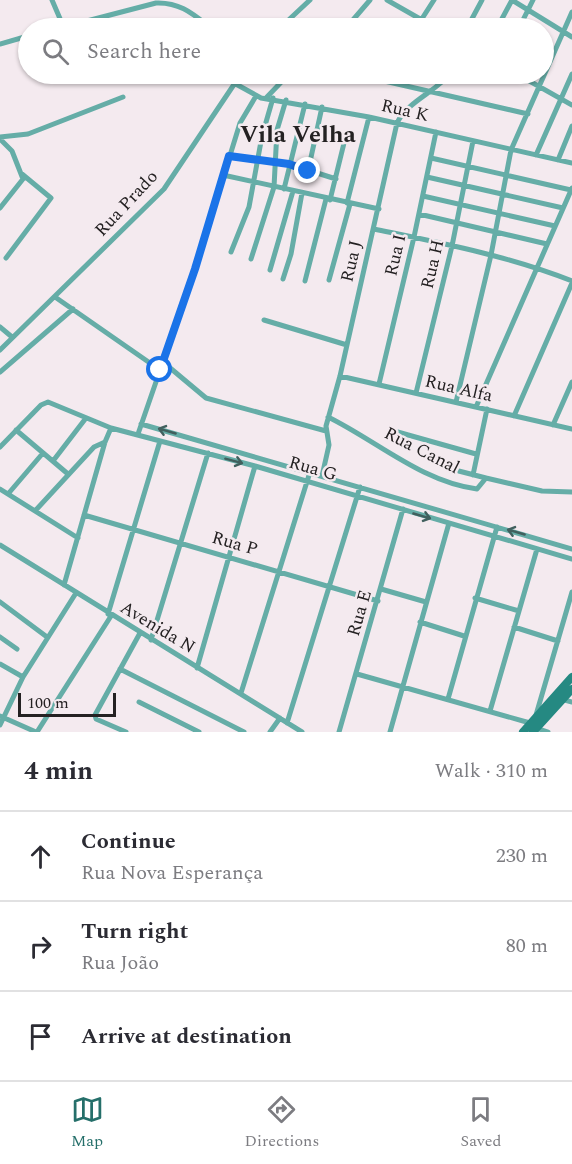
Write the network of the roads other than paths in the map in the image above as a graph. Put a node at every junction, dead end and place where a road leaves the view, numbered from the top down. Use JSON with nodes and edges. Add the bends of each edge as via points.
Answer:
{"nodes":[{"id":1,"x":52,"y":0,"type":"edge"},
{"id":2,"x":189,"y":0,"type":"edge"},
{"id":3,"x":310,"y":0,"type":"edge"},
{"id":4,"x":370,"y":0,"type":"edge"},
{"id":5,"x":387,"y":0,"type":"edge"},
{"id":6,"x":434,"y":0,"type":"edge"},
{"id":7,"x":482,"y":0,"type":"edge"},
{"id":8,"x":512,"y":0,"type":"edge"},
{"id":9,"x":533,"y":0,"type":"edge"},
{"id":10,"x":183,"y":7,"type":"junction"},
{"id":11,"x":528,"y":11,"type":"junction"},
{"id":12,"x":572,"y":12,"type":"edge"},
{"id":13,"x":58,"y":18,"type":"edge"},
{"id":14,"x":100,"y":18,"type":"edge"},
{"id":15,"x":198,"y":18,"type":"edge"},
{"id":16,"x":291,"y":18,"type":"edge"},
{"id":17,"x":355,"y":18,"type":"edge"},
{"id":18,"x":418,"y":18,"type":"edge"},
{"id":19,"x":423,"y":18,"type":"edge"},
{"id":20,"x":472,"y":18,"type":"edge"},
{"id":21,"x":502,"y":18,"type":"edge"},
{"id":22,"x":524,"y":18,"type":"edge"},
{"id":23,"x":538,"y":18,"type":"edge"},
{"id":24,"x":554,"y":28,"type":"edge"},
{"id":25,"x":563,"y":32,"type":"junction"},
{"id":26,"x":572,"y":37,"type":"edge"},
{"id":27,"x":18,"y":39,"type":"edge"},
{"id":28,"x":0,"y":44,"type":"edge"},
{"id":29,"x":554,"y":52,"type":"edge"},
{"id":30,"x":572,"y":74,"type":"edge"},
{"id":31,"x":233,"y":84,"type":"edge"},
{"id":32,"x":236,"y":84,"type":"edge"},
{"id":33,"x":279,"y":84,"type":"edge"},
{"id":34,"x":397,"y":84,"type":"edge"},
{"id":35,"x":439,"y":84,"type":"edge"},
{"id":36,"x":536,"y":84,"type":"edge"},
{"id":37,"x":539,"y":86,"type":"junction"},
{"id":38,"x":430,"y":92,"type":"junction"},
{"id":39,"x":256,"y":96,"type":"junction"},
{"id":40,"x":123,"y":97,"type":"dead end"},
{"id":41,"x":266,"y":98,"type":"junction"},
{"id":42,"x":273,"y":98,"type":"junction"},
{"id":43,"x":561,"y":99,"type":"junction"},
{"id":44,"x":286,"y":100,"type":"junction"},
{"id":45,"x":305,"y":104,"type":"junction"},
{"id":46,"x":572,"y":105,"type":"edge"},
{"id":47,"x":322,"y":107,"type":"junction"},
{"id":48,"x":528,"y":114,"type":"junction"},
{"id":49,"x":369,"y":117,"type":"junction"},
{"id":50,"x":397,"y":123,"type":"junction"},
{"id":51,"x":572,"y":126,"type":"edge"},
{"id":52,"x":436,"y":132,"type":"junction"},
{"id":53,"x":346,"y":135,"type":"dead end"},
{"id":54,"x":0,"y":138,"type":"edge"},
{"id":55,"x":473,"y":141,"type":"junction"},
{"id":56,"x":511,"y":150,"type":"junction"},
{"id":57,"x":536,"y":155,"type":"junction"},
{"id":58,"x":229,"y":156,"type":"junction"},
{"id":59,"x":431,"y":158,"type":"junction"},
{"id":60,"x":558,"y":160,"type":"junction"},
{"id":61,"x":258,"y":162,"type":"junction"},
{"id":62,"x":274,"y":162,"type":"junction"},
{"id":63,"x":572,"y":163,"type":"edge"},
{"id":64,"x":289,"y":164,"type":"junction"},
{"id":65,"x":468,"y":167,"type":"junction"},
{"id":66,"x":308,"y":171,"type":"junction"},
{"id":67,"x":223,"y":175,"type":"junction"},
{"id":68,"x":506,"y":176,"type":"junction"},
{"id":69,"x":22,"y":177,"type":"junction"},
{"id":70,"x":427,"y":177,"type":"junction"},
{"id":71,"x":336,"y":179,"type":"junction"},
{"id":72,"x":254,"y":182,"type":"junction"},
{"id":73,"x":464,"y":185,"type":"junction"},
{"id":74,"x":274,"y":187,"type":"junction"},
{"id":75,"x":284,"y":189,"type":"junction"},
{"id":76,"x":571,"y":189,"type":"edge"},
{"id":77,"x":293,"y":191,"type":"junction"},
{"id":78,"x":302,"y":194,"type":"junction"},
{"id":79,"x":502,"y":194,"type":"junction"},
{"id":80,"x":423,"y":196,"type":"junction"},
{"id":81,"x":328,"y":200,"type":"junction"},
{"id":82,"x":348,"y":204,"type":"junction"},
{"id":83,"x":460,"y":204,"type":"junction"},
{"id":84,"x":0,"y":208,"type":"edge"},
{"id":85,"x":563,"y":208,"type":"junction"},
{"id":86,"x":379,"y":209,"type":"junction"},
{"id":87,"x":499,"y":212,"type":"junction"},
{"id":88,"x":419,"y":214,"type":"junction"},
{"id":89,"x":457,"y":223,"type":"junction"},
{"id":90,"x":555,"y":226,"type":"junction"},
{"id":91,"x":374,"y":229,"type":"junction"},
{"id":92,"x":495,"y":232,"type":"junction"},
{"id":93,"x":414,"y":237,"type":"junction"},
{"id":94,"x":548,"y":244,"type":"junction"},
{"id":95,"x":452,"y":246,"type":"junction"},
{"id":96,"x":231,"y":252,"type":"dead end"},
{"id":97,"x":491,"y":255,"type":"junction"},
{"id":98,"x":6,"y":258,"type":"dead end"},
{"id":99,"x":251,"y":259,"type":"dead end"},
{"id":100,"x":537,"y":267,"type":"junction"},
{"id":101,"x":270,"y":270,"type":"dead end"},
{"id":102,"x":283,"y":279,"type":"dead end"},
{"id":103,"x":329,"y":280,"type":"dead end"},
{"id":104,"x":305,"y":281,"type":"dead end"},
{"id":105,"x":572,"y":282,"type":"edge"},
{"id":106,"x":55,"y":297,"type":"junction"},
{"id":107,"x":73,"y":309,"type":"junction"},
{"id":108,"x":264,"y":320,"type":"dead end"},
{"id":109,"x":0,"y":327,"type":"edge"},
{"id":110,"x":12,"y":337,"type":"junction"},
{"id":111,"x":347,"y":345,"type":"junction"},
{"id":112,"x":0,"y":350,"type":"edge"},
{"id":113,"x":163,"y":362,"type":"junction"},
{"id":114,"x":160,"y":370,"type":"junction"},
{"id":115,"x":0,"y":372,"type":"edge"},
{"id":116,"x":340,"y":376,"type":"junction"},
{"id":117,"x":572,"y":382,"type":"edge"},
{"id":118,"x":379,"y":384,"type":"junction"},
{"id":119,"x":416,"y":393,"type":"junction"},
{"id":120,"x":456,"y":402,"type":"junction"},
{"id":121,"x":476,"y":407,"type":"junction"},
{"id":122,"x":487,"y":410,"type":"junction"},
{"id":123,"x":514,"y":416,"type":"junction"},
{"id":124,"x":328,"y":417,"type":"junction"},
{"id":125,"x":86,"y":418,"type":"junction"},
{"id":126,"x":141,"y":424,"type":"junction"},
{"id":127,"x":553,"y":425,"type":"junction"},
{"id":128,"x":111,"y":428,"type":"junction"},
{"id":129,"x":572,"y":429,"type":"edge"},
{"id":130,"x":16,"y":430,"type":"junction"},
{"id":131,"x":326,"y":431,"type":"junction"},
{"id":132,"x":394,"y":431,"type":"dead end"},
{"id":133,"x":138,"y":434,"type":"junction"},
{"id":134,"x":160,"y":441,"type":"junction"},
{"id":135,"x":105,"y":442,"type":"junction"},
{"id":136,"x":0,"y":447,"type":"edge"},
{"id":137,"x":43,"y":453,"type":"junction"},
{"id":138,"x":208,"y":453,"type":"junction"},
{"id":139,"x":476,"y":454,"type":"junction"},
{"id":140,"x":52,"y":461,"type":"junction"},
{"id":141,"x":255,"y":466,"type":"junction"},
{"id":142,"x":447,"y":468,"type":"dead end"},
{"id":143,"x":310,"y":472,"type":"junction"},
{"id":144,"x":68,"y":474,"type":"junction"},
{"id":145,"x":473,"y":475,"type":"junction"},
{"id":146,"x":322,"y":476,"type":"junction"},
{"id":147,"x":486,"y":478,"type":"junction"},
{"id":148,"x":308,"y":482,"type":"junction"},
{"id":149,"x":360,"y":487,"type":"junction"},
{"id":150,"x":0,"y":489,"type":"edge"},
{"id":151,"x":572,"y":492,"type":"edge"},
{"id":152,"x":8,"y":494,"type":"junction"},
{"id":153,"x":358,"y":496,"type":"junction"},
{"id":154,"x":405,"y":501,"type":"junction"},
{"id":155,"x":403,"y":510,"type":"junction"},
{"id":156,"x":35,"y":511,"type":"junction"},
{"id":157,"x":84,"y":515,"type":"junction"},
{"id":158,"x":449,"y":523,"type":"junction"},
{"id":159,"x":496,"y":527,"type":"junction"},
{"id":160,"x":133,"y":529,"type":"junction"},
{"id":161,"x":494,"y":537,"type":"junction"},
{"id":162,"x":78,"y":538,"type":"junction"},
{"id":163,"x":182,"y":543,"type":"junction"},
{"id":164,"x":0,"y":545,"type":"edge"},
{"id":165,"x":537,"y":549,"type":"junction"},
{"id":166,"x":572,"y":549,"type":"edge"},
{"id":167,"x":230,"y":556,"type":"junction"},
{"id":168,"x":572,"y":560,"type":"edge"},
{"id":169,"x":280,"y":571,"type":"junction"},
{"id":170,"x":64,"y":585,"type":"junction"},
{"id":171,"x":330,"y":586,"type":"junction"},
{"id":172,"x":381,"y":589,"type":"junction"},
{"id":173,"x":572,"y":592,"type":"edge"},
{"id":174,"x":76,"y":593,"type":"junction"},
{"id":175,"x":475,"y":598,"type":"junction"},
{"id":176,"x":378,"y":601,"type":"junction"},
{"id":177,"x":0,"y":602,"type":"edge"},
{"id":178,"x":426,"y":602,"type":"junction"},
{"id":179,"x":519,"y":611,"type":"junction"},
{"id":180,"x":109,"y":615,"type":"junction"},
{"id":181,"x":420,"y":622,"type":"junction"},
{"id":182,"x":514,"y":627,"type":"junction"},
{"id":183,"x":140,"y":633,"type":"junction"},
{"id":184,"x":464,"y":636,"type":"junction"},
{"id":185,"x":0,"y":638,"type":"edge"},
{"id":186,"x":47,"y":638,"type":"junction"},
{"id":187,"x":151,"y":640,"type":"junction"},
{"id":188,"x":558,"y":641,"type":"junction"},
{"id":189,"x":17,"y":649,"type":"dead end"},
{"id":190,"x":0,"y":664,"type":"edge"},
{"id":191,"x":197,"y":668,"type":"junction"},
{"id":192,"x":120,"y":669,"type":"junction"},
{"id":193,"x":357,"y":674,"type":"junction"},
{"id":194,"x":23,"y":677,"type":"junction"},
{"id":195,"x":572,"y":677,"type":"edge"},
{"id":196,"x":402,"y":686,"type":"junction"},
{"id":197,"x":572,"y":689,"type":"edge"},
{"id":198,"x":241,"y":693,"type":"junction"},
{"id":199,"x":554,"y":696,"type":"junction"},
{"id":200,"x":448,"y":699,"type":"junction"},
{"id":201,"x":563,"y":699,"type":"junction"},
{"id":202,"x":139,"y":702,"type":"dead end"},
{"id":203,"x":572,"y":702,"type":"edge"},
{"id":204,"x":490,"y":711,"type":"junction"},
{"id":205,"x":2,"y":717,"type":"edge"},
{"id":206,"x":280,"y":717,"type":"junction"},
{"id":207,"x":287,"y":723,"type":"junction"},
{"id":208,"x":0,"y":725,"type":"edge"},
{"id":209,"x":534,"y":725,"type":"edge"},
{"id":210,"x":36,"y":732,"type":"edge"},
{"id":211,"x":126,"y":732,"type":"edge"},
{"id":212,"x":199,"y":732,"type":"edge"},
{"id":213,"x":244,"y":732,"type":"edge"},
{"id":214,"x":270,"y":732,"type":"edge"},
{"id":215,"x":302,"y":732,"type":"edge"},
{"id":216,"x":339,"y":732,"type":"edge"},
{"id":217,"x":390,"y":732,"type":"edge"},
{"id":218,"x":523,"y":732,"type":"edge"},
{"id":219,"x":548,"y":732,"type":"edge"}],
"edges":[{"from":1,"to":13,"type":"street"},
{"from":2,"to":10,"type":"street"},
{"from":3,"to":16,"type":"street"},
{"from":4,"to":17,"type":"street"},
{"from":5,"to":18,"type":"street"},
{"from":6,"to":19,"type":"street"},
{"from":7,"to":20,"type":"street"},
{"from":8,"to":11,"type":"street"},
{"from":8,"to":21,"type":"street"},
{"from":9,"to":11,"type":"street"},
{"from":10,"to":14,"type":"street","via":[[156,3]]},
{"from":10,"to":15,"type":"street"},
{"from":11,"to":22,"type":"street"},
{"from":11,"to":23,"type":"street"},
{"from":12,"to":25,"type":"street"},
{"from":24,"to":25,"type":"street"},
{"from":25,"to":26,"type":"street"},
{"from":25,"to":29,"type":"street"},
{"from":27,"to":28,"type":"street"},
{"from":30,"to":43,"type":"street"},
{"from":31,"to":106,"type":"street","name":"Rua Prado","via":[[164,189]]},
{"from":32,"to":39,"type":"street","name":"Rua K"},
{"from":33,"to":41,"type":"street"},
{"from":34,"to":38,"type":"street"},
{"from":35,"to":38,"type":"street"},
{"from":36,"to":37,"type":"street"},
{"from":37,"to":43,"type":"street"},
{"from":37,"to":48,"type":"street"},
{"from":38,"to":48,"type":"street"},
{"from":38,"to":50,"type":"street","via":[[405,111]]},
{"from":39,"to":41,"type":"street","name":"Rua K"},
{"from":39,"to":58,"type":"street","via":[[240,123]]},
{"from":40,"to":54,"type":"street","via":[[28,134]]},
{"from":41,"to":42,"type":"street","name":"Rua K"},
{"from":42,"to":44,"type":"street","name":"Rua K"},
{"from":42,"to":61,"type":"street"},
{"from":43,"to":46,"type":"street"},
{"from":43,"to":57,"type":"street"},
{"from":44,"to":45,"type":"street","name":"Rua K"},
{"from":44,"to":62,"type":"street","via":[[277,130]]},
{"from":45,"to":47,"type":"street","name":"Rua K"},
{"from":45,"to":64,"type":"street"},
{"from":47,"to":49,"type":"street","name":"Rua K"},
{"from":47,"to":66,"type":"street"},
{"from":48,"to":56,"type":"street"},
{"from":49,"to":50,"type":"street","name":"Rua K"},
{"from":49,"to":82,"type":"street"},
{"from":50,"to":52,"type":"street","name":"Rua K"},
{"from":50,"to":86,"type":"street","name":"Rua J"},
{"from":51,"to":60,"type":"street"},
{"from":52,"to":55,"type":"street","name":"Rua K"},
{"from":52,"to":59,"type":"street","name":"Rua I"},
{"from":53,"to":71,"type":"street"},
{"from":54,"to":69,"type":"street","via":[[12,151]]},
{"from":55,"to":56,"type":"street","name":"Rua K"},
{"from":55,"to":65,"type":"street","name":"Rua H"},
{"from":56,"to":57,"type":"street","name":"Rua K"},
{"from":56,"to":68,"type":"street"},
{"from":57,"to":60,"type":"street","name":"Rua K"},
{"from":58,"to":61,"type":"street"},
{"from":58,"to":67,"type":"street"},
{"from":59,"to":65,"type":"street"},
{"from":59,"to":70,"type":"street","name":"Rua I"},
{"from":60,"to":63,"type":"street","name":"Rua K"},
{"from":61,"to":62,"type":"street"},
{"from":61,"to":72,"type":"street"},
{"from":62,"to":64,"type":"street"},
{"from":62,"to":74,"type":"street"},
{"from":64,"to":66,"type":"street"},
{"from":64,"to":75,"type":"street"},
{"from":65,"to":68,"type":"street"},
{"from":65,"to":73,"type":"street","name":"Rua H"},
{"from":66,"to":71,"type":"street"},
{"from":67,"to":72,"type":"street"},
{"from":67,"to":113,"type":"street"},
{"from":68,"to":76,"type":"street"},
{"from":68,"to":79,"type":"street"},
{"from":69,"to":84,"type":"street"},
{"from":69,"to":98,"type":"street","via":[[50,196],[50,200]]},
{"from":70,"to":73,"type":"street"},
{"from":70,"to":80,"type":"street","name":"Rua I"},
{"from":71,"to":81,"type":"street"},
{"from":72,"to":74,"type":"street"},
{"from":72,"to":96,"type":"street","via":[[249,207]]},
{"from":73,"to":79,"type":"street"},
{"from":73,"to":83,"type":"street","name":"Rua H"},
{"from":74,"to":75,"type":"street"},
{"from":74,"to":99,"type":"street"},
{"from":75,"to":77,"type":"street"},
{"from":76,"to":85,"type":"street"},
{"from":77,"to":78,"type":"street"},
{"from":77,"to":101,"type":"street"},
{"from":78,"to":81,"type":"street"},
{"from":78,"to":102,"type":"street"},
{"from":79,"to":85,"type":"street"},
{"from":79,"to":87,"type":"street"},
{"from":80,"to":83,"type":"street"},
{"from":80,"to":88,"type":"street","name":"Rua I"},
{"from":81,"to":82,"type":"street"},
{"from":81,"to":104,"type":"street"},
{"from":82,"to":86,"type":"street"},
{"from":82,"to":103,"type":"street"},
{"from":83,"to":87,"type":"street"},
{"from":83,"to":89,"type":"street","name":"Rua H"},
{"from":85,"to":90,"type":"street"},
{"from":86,"to":91,"type":"street","name":"Rua J"},
{"from":87,"to":90,"type":"street"},
{"from":87,"to":92,"type":"street"},
{"from":88,"to":89,"type":"street"},
{"from":88,"to":93,"type":"street","name":"Rua I"},
{"from":89,"to":92,"type":"street"},
{"from":89,"to":95,"type":"street","name":"Rua H"},
{"from":90,"to":94,"type":"street"},
{"from":91,"to":93,"type":"street"},
{"from":91,"to":111,"type":"street","name":"Rua J"},
{"from":92,"to":94,"type":"street"},
{"from":92,"to":97,"type":"street"},
{"from":93,"to":95,"type":"street"},
{"from":93,"to":118,"type":"street","name":"Rua I"},
{"from":94,"to":100,"type":"street"},
{"from":95,"to":97,"type":"street"},
{"from":95,"to":119,"type":"street","name":"Rua H"},
{"from":97,"to":100,"type":"street"},
{"from":97,"to":120,"type":"street"},
{"from":100,"to":105,"type":"street"},
{"from":100,"to":121,"type":"street"},
{"from":105,"to":123,"type":"street"},
{"from":106,"to":107,"type":"street"},
{"from":106,"to":110,"type":"street","name":"Rua Prado"},
{"from":107,"to":114,"type":"street"},
{"from":107,"to":115,"type":"street"},
{"from":108,"to":111,"type":"street"},
{"from":109,"to":110,"type":"street"},
{"from":110,"to":112,"type":"street","name":"Rua Prado"},
{"from":111,"to":116,"type":"street","name":"Rua J"},
{"from":113,"to":114,"type":"street"},
{"from":113,"to":131,"type":"street","via":[[206,398]]},
{"from":114,"to":126,"type":"street"},
{"from":116,"to":118,"type":"street","name":"Rua Alfa"},
{"from":116,"to":124,"type":"street","name":"Rua J"},
{"from":117,"to":127,"type":"street"},
{"from":118,"to":119,"type":"street","name":"Rua Alfa"},
{"from":119,"to":120,"type":"street","name":"Rua Alfa"},
{"from":120,"to":121,"type":"street","name":"Rua Alfa"},
{"from":121,"to":122,"type":"street","name":"Rua Alfa"},
{"from":122,"to":123,"type":"street","name":"Rua Alfa"},
{"from":122,"to":139,"type":"street"},
{"from":123,"to":127,"type":"street","name":"Rua Alfa"},
{"from":124,"to":131,"type":"street","name":"Rua J"},
{"from":124,"to":147,"type":"street","name":"Rua Canal","via":[[445,481],[477,489]]},
{"from":125,"to":128,"type":"street","name":"Rua G"},
{"from":125,"to":130,"type":"street","name":"Rua G","via":[[48,402]]},
{"from":125,"to":140,"type":"street"},
{"from":126,"to":133,"type":"street"},
{"from":143,"to":126,"type":"street","name":"Rua G","one_way":true},
{"from":127,"to":129,"type":"street","name":"Rua Alfa"},
{"from":128,"to":133,"type":"street","name":"Rua G"},
{"from":128,"to":135,"type":"street"},
{"from":130,"to":136,"type":"street"},
{"from":130,"to":137,"type":"street"},
{"from":131,"to":146,"type":"street","name":"Rua J","via":[[330,445]]},
{"from":132,"to":139,"type":"street"},
{"from":133,"to":134,"type":"street","name":"Rua G"},
{"from":134,"to":138,"type":"street","name":"Rua G"},
{"from":134,"to":160,"type":"street"},
{"from":135,"to":144,"type":"street","via":[[94,447]]},
{"from":135,"to":157,"type":"street"},
{"from":137,"to":140,"type":"street"},
{"from":137,"to":152,"type":"street"},
{"from":138,"to":141,"type":"street","name":"Rua G","one_way":true},
{"from":138,"to":163,"type":"street"},
{"from":139,"to":145,"type":"street"},
{"from":140,"to":144,"type":"street"},
{"from":141,"to":148,"type":"street","name":"Rua G"},
{"from":141,"to":167,"type":"street"},
{"from":142,"to":145,"type":"street"},
{"from":143,"to":146,"type":"street","name":"Rua G"},
{"from":143,"to":148,"type":"street"},
{"from":144,"to":156,"type":"street"},
{"from":145,"to":147,"type":"street"},
{"from":146,"to":149,"type":"street","name":"Rua G"},
{"from":147,"to":151,"type":"street","name":"Rua Canal","via":[[542,491]]},
{"from":148,"to":153,"type":"street","name":"Rua G"},
{"from":148,"to":169,"type":"street"},
{"from":149,"to":153,"type":"street"},
{"from":149,"to":154,"type":"street","name":"Rua G"},
{"from":150,"to":152,"type":"street"},
{"from":152,"to":156,"type":"street"},
{"from":153,"to":155,"type":"street","name":"Rua G"},
{"from":153,"to":171,"type":"street"},
{"from":154,"to":155,"type":"street","name":"Rua E"},
{"from":154,"to":159,"type":"street","name":"Rua G"},
{"from":155,"to":158,"type":"street","name":"Rua G","one_way":true},
{"from":155,"to":172,"type":"street","name":"Rua E"},
{"from":156,"to":162,"type":"street"},
{"from":157,"to":160,"type":"street","name":"Rua P"},
{"from":157,"to":162,"type":"street"},
{"from":158,"to":161,"type":"street","name":"Rua G"},
{"from":158,"to":178,"type":"street"},
{"from":159,"to":161,"type":"street"},
{"from":166,"to":159,"type":"street","name":"Rua G","one_way":true},
{"from":160,"to":163,"type":"street","name":"Rua P"},
{"from":160,"to":180,"type":"street"},
{"from":161,"to":165,"type":"street","name":"Rua G"},
{"from":161,"to":175,"type":"street"},
{"from":162,"to":170,"type":"street"},
{"from":163,"to":167,"type":"street","name":"Rua P"},
{"from":163,"to":187,"type":"street"},
{"from":164,"to":170,"type":"street","name":"Avenida N"},
{"from":165,"to":168,"type":"street","name":"Rua G"},
{"from":165,"to":179,"type":"street"},
{"from":167,"to":169,"type":"street","name":"Rua P"},
{"from":167,"to":191,"type":"street"},
{"from":169,"to":171,"type":"street","name":"Rua P"},
{"from":169,"to":198,"type":"street"},
{"from":170,"to":174,"type":"street","name":"Avenida N"},
{"from":171,"to":176,"type":"street","name":"Rua P"},
{"from":171,"to":207,"type":"street"},
{"from":172,"to":176,"type":"street","name":"Rua E"},
{"from":172,"to":178,"type":"street"},
{"from":173,"to":188,"type":"street"},
{"from":174,"to":180,"type":"street","name":"Avenida N"},
{"from":174,"to":186,"type":"street"},
{"from":175,"to":179,"type":"street"},
{"from":175,"to":184,"type":"street"},
{"from":176,"to":193,"type":"street","name":"Rua E"},
{"from":177,"to":186,"type":"street"},
{"from":178,"to":181,"type":"street"},
{"from":179,"to":182,"type":"street"},
{"from":180,"to":183,"type":"street","name":"Avenida N"},
{"from":180,"to":210,"type":"street"},
{"from":181,"to":184,"type":"street"},
{"from":181,"to":196,"type":"street"},
{"from":182,"to":188,"type":"street"},
{"from":182,"to":204,"type":"street"},
{"from":183,"to":187,"type":"street","name":"Avenida N"},
{"from":183,"to":192,"type":"street"},
{"from":184,"to":200,"type":"street"},
{"from":185,"to":189,"type":"street"},
{"from":186,"to":194,"type":"street"},
{"from":187,"to":191,"type":"street","name":"Avenida N"},
{"from":188,"to":209,"type":"street"},
{"from":190,"to":194,"type":"street"},
{"from":191,"to":198,"type":"street","name":"Avenida N"},
{"from":192,"to":211,"type":"street","via":[[95,718]]},
{"from":192,"to":213,"type":"street"},
{"from":193,"to":196,"type":"street"},
{"from":193,"to":216,"type":"street","name":"Rua E"},
{"from":194,"to":205,"type":"street"},
{"from":195,"to":199,"type":"street"},
{"from":196,"to":200,"type":"street"},
{"from":196,"to":217,"type":"street"},
{"from":197,"to":201,"type":"street"},
{"from":198,"to":206,"type":"street","name":"Avenida N"},
{"from":199,"to":201,"type":"street"},
{"from":199,"to":209,"type":"street"},
{"from":200,"to":204,"type":"street"},
{"from":201,"to":203,"type":"street"},
{"from":201,"to":209,"type":"street"},
{"from":202,"to":212,"type":"street"},
{"from":204,"to":209,"type":"street"},
{"from":205,"to":208,"type":"street"},
{"from":205,"to":210,"type":"street"},
{"from":206,"to":207,"type":"street","name":"Avenida N"},
{"from":206,"to":214,"type":"street"},
{"from":207,"to":215,"type":"street","name":"Avenida N"},
{"from":209,"to":218,"type":"street"},
{"from":209,"to":219,"type":"street"}]}
